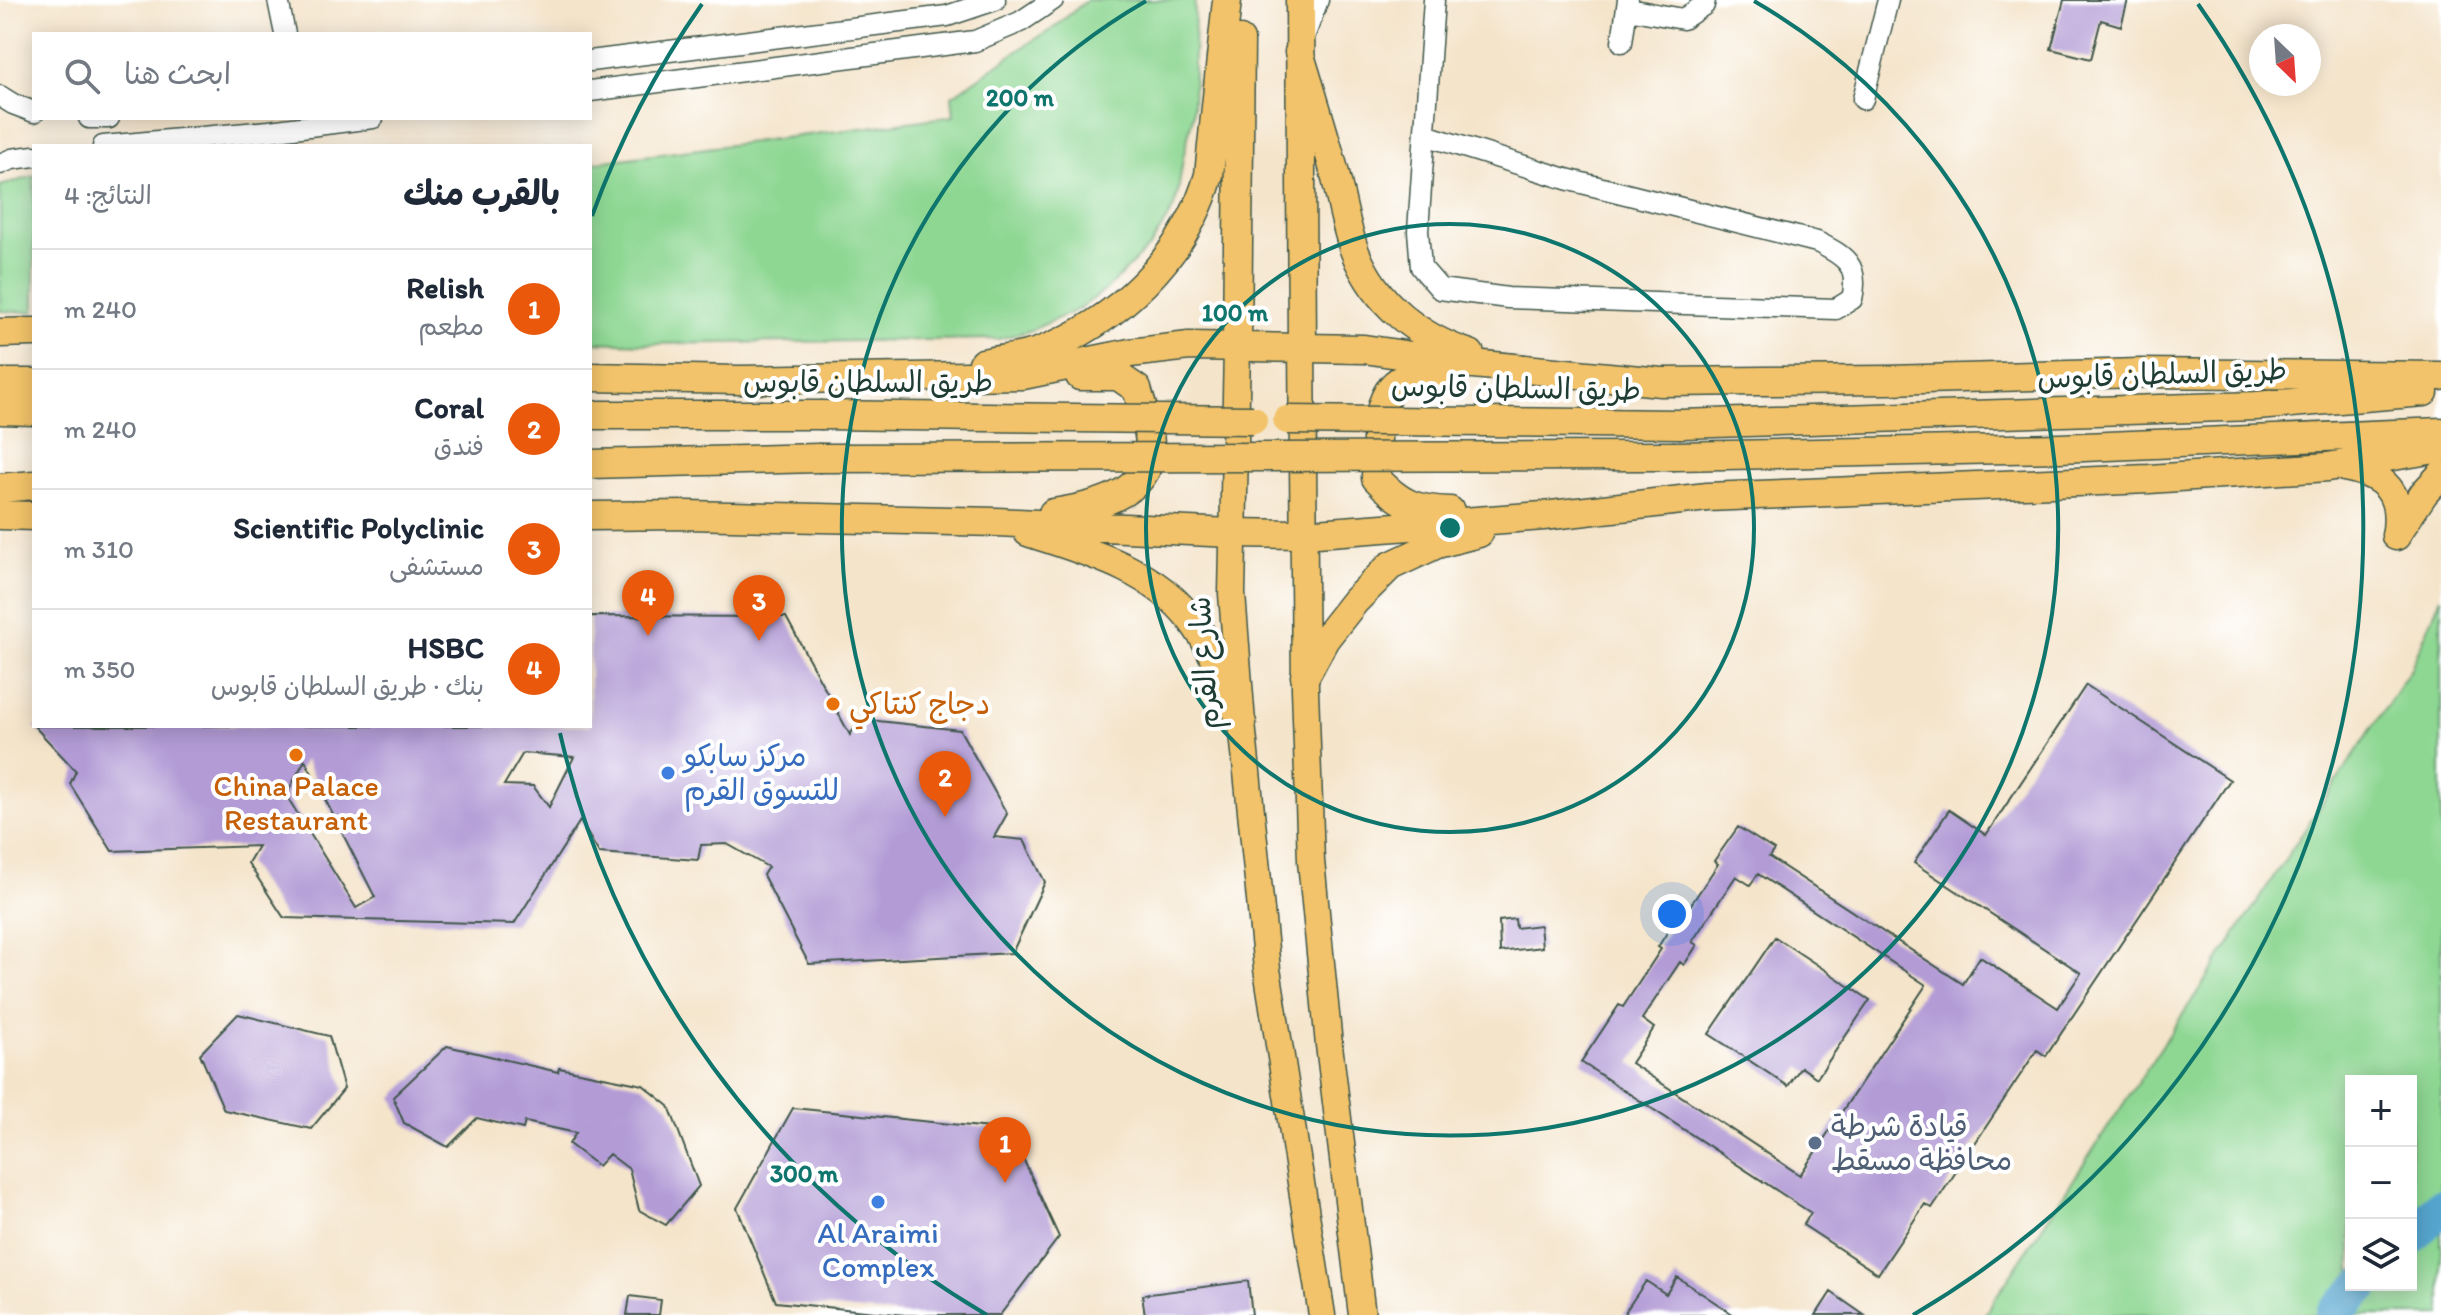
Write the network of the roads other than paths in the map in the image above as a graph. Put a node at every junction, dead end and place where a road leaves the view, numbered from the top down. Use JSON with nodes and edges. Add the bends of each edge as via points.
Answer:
{"nodes":[{"id":1,"x":278,"y":0,"type":"edge"},
{"id":2,"x":995,"y":0,"type":"edge"},
{"id":3,"x":1053,"y":0,"type":"edge"},
{"id":4,"x":1227,"y":0,"type":"edge"},
{"id":5,"x":1240,"y":0,"type":"edge"},
{"id":6,"x":1300,"y":0,"type":"edge"},
{"id":7,"x":1318,"y":0,"type":"edge"},
{"id":8,"x":1434,"y":0,"type":"edge"},
{"id":9,"x":1705,"y":0,"type":"edge"},
{"id":10,"x":1888,"y":0,"type":"edge"},
{"id":11,"x":1628,"y":4,"type":"edge"},
{"id":12,"x":286,"y":31,"type":"edge"},
{"id":13,"x":1622,"y":42,"type":"dead end"},
{"id":14,"x":1299,"y":52,"type":"junction"},
{"id":15,"x":592,"y":61,"type":"edge"},
{"id":16,"x":592,"y":91,"type":"edge"},
{"id":17,"x":0,"y":96,"type":"edge"},
{"id":18,"x":1863,"y":99,"type":"dead end"},
{"id":19,"x":32,"y":111,"type":"edge"},
{"id":20,"x":357,"y":120,"type":"edge"},
{"id":21,"x":1425,"y":135,"type":"junction"},
{"id":22,"x":125,"y":144,"type":"edge"},
{"id":23,"x":32,"y":156,"type":"edge"},
{"id":24,"x":0,"y":164,"type":"edge"},
{"id":25,"x":32,"y":332,"type":"edge"},
{"id":26,"x":0,"y":333,"type":"edge"},
{"id":27,"x":1237,"y":347,"type":"junction"},
{"id":28,"x":1302,"y":347,"type":"junction"},
{"id":29,"x":1529,"y":371,"type":"junction"},
{"id":30,"x":599,"y":375,"type":"edge"},
{"id":31,"x":1023,"y":375,"type":"junction"},
{"id":32,"x":2441,"y":376,"type":"edge"},
{"id":33,"x":739,"y":380,"type":"junction"},
{"id":34,"x":0,"y":383,"type":"edge"},
{"id":35,"x":32,"y":383,"type":"edge"},
{"id":36,"x":2441,"y":390,"type":"edge"},
{"id":37,"x":0,"y":410,"type":"edge"},
{"id":38,"x":32,"y":411,"type":"edge"},
{"id":39,"x":592,"y":415,"type":"edge"},
{"id":40,"x":2441,"y":432,"type":"edge"},
{"id":41,"x":2441,"y":448,"type":"edge"},
{"id":42,"x":592,"y":464,"type":"edge"},
{"id":43,"x":2335,"y":466,"type":"junction"},
{"id":44,"x":2441,"y":475,"type":"edge"},
{"id":45,"x":32,"y":485,"type":"edge"},
{"id":46,"x":0,"y":488,"type":"edge"},
{"id":47,"x":0,"y":515,"type":"edge"},
{"id":48,"x":32,"y":516,"type":"edge"},
{"id":49,"x":592,"y":516,"type":"edge"},
{"id":50,"x":1543,"y":516,"type":"junction"},
{"id":51,"x":997,"y":522,"type":"junction"},
{"id":52,"x":1232,"y":533,"type":"junction"},
{"id":53,"x":1303,"y":534,"type":"junction"},
{"id":54,"x":1305,"y":676,"type":"junction"},
{"id":55,"x":1242,"y":723,"type":"junction"},
{"id":56,"x":1322,"y":1315,"type":"edge"},
{"id":57,"x":1362,"y":1315,"type":"edge"}],
"edges":[{"from":1,"to":12,"type":"street"},
{"from":2,"to":15,"type":"street","via":[[947,16]]},
{"from":3,"to":16,"type":"street","via":[[1020,22],[975,41]]},
{"from":4,"to":33,"type":"highway","via":[[1204,193],[1177,245],[1155,272],[1099,321],[1035,353],[983,363]]},
{"from":5,"to":27,"type":"highway","name":"شارع القرم"},
{"from":6,"to":14,"type":"highway"},
{"from":7,"to":14,"type":"street"},
{"from":8,"to":21,"type":"street"},
{"from":9,"to":11,"type":"street","via":[[1683,19]]},
{"from":10,"to":18,"type":"street"},
{"from":11,"to":13,"type":"street"},
{"from":14,"to":28,"type":"highway"},
{"from":14,"to":29,"type":"highway","via":[[1356,254],[1379,295],[1408,323],[1447,347]]},
{"from":17,"to":19,"type":"street"},
{"from":20,"to":22,"type":"street"},
{"from":21,"to":21,"type":"street","via":[[1418,231],[1421,267],[1440,289],[1508,298],[1836,309],[1852,299],[1856,281],[1851,266],[1817,242],[1566,179]]},
{"from":23,"to":24,"type":"street"},
{"from":25,"to":26,"type":"highway"},
{"from":27,"to":28,"type":"highway"},
{"from":27,"to":31,"type":"highway","via":[[1130,353]]},
{"from":27,"to":52,"type":"main road","name":"شارع القرم"},
{"from":28,"to":29,"type":"highway","via":[[1364,349]]},
{"from":28,"to":53,"type":"main road"},
{"from":29,"to":32,"type":"highway","via":[[1661,382],[2140,373]]},
{"from":29,"to":50,"type":"highway","via":[[1407,377],[1398,383],[1389,390],[1377,423],[1376,478],[1393,496],[1425,510]]},
{"from":30,"to":33,"type":"highway"},
{"from":31,"to":33,"type":"highway"},
{"from":31,"to":51,"type":"highway","via":[[1118,376],[1129,382],[1137,389],[1151,453],[1146,471],[1113,500]]},
{"from":34,"to":35,"type":"highway"},
{"from":36,"to":39,"type":"highway","name":"طريق السلطان قابوس","bridge":true,"via":[[2256,406],[1681,424]]},
{"from":37,"to":38,"type":"highway"},
{"from":40,"to":42,"type":"highway","bridge":true,"via":[[2060,448],[1675,456],[818,458]]},
{"from":41,"to":43,"type":"highway"},
{"from":43,"to":44,"type":"highway","via":[[2373,474],[2383,482],[2398,510],[2396,536]]},
{"from":43,"to":50,"type":"highway","via":[[2134,480],[1707,497]]},
{"from":45,"to":46,"type":"highway"},
{"from":47,"to":48,"type":"highway"},
{"from":49,"to":51,"type":"highway"},
{"from":50,"to":53,"type":"highway"},
{"from":50,"to":54,"type":"highway","via":[[1437,544],[1390,566],[1325,639]]},
{"from":51,"to":52,"type":"highway"},
{"from":51,"to":55,"type":"highway","via":[[1112,560],[1153,583],[1190,617],[1217,662]]},
{"from":52,"to":53,"type":"highway"},
{"from":52,"to":55,"type":"main road","name":"شارع القرم"},
{"from":53,"to":54,"type":"main road"},
{"from":54,"to":57,"type":"main road","via":[[1311,861]]},
{"from":55,"to":56,"type":"main road","name":"شارع القرم","via":[[1267,969]]}]}
